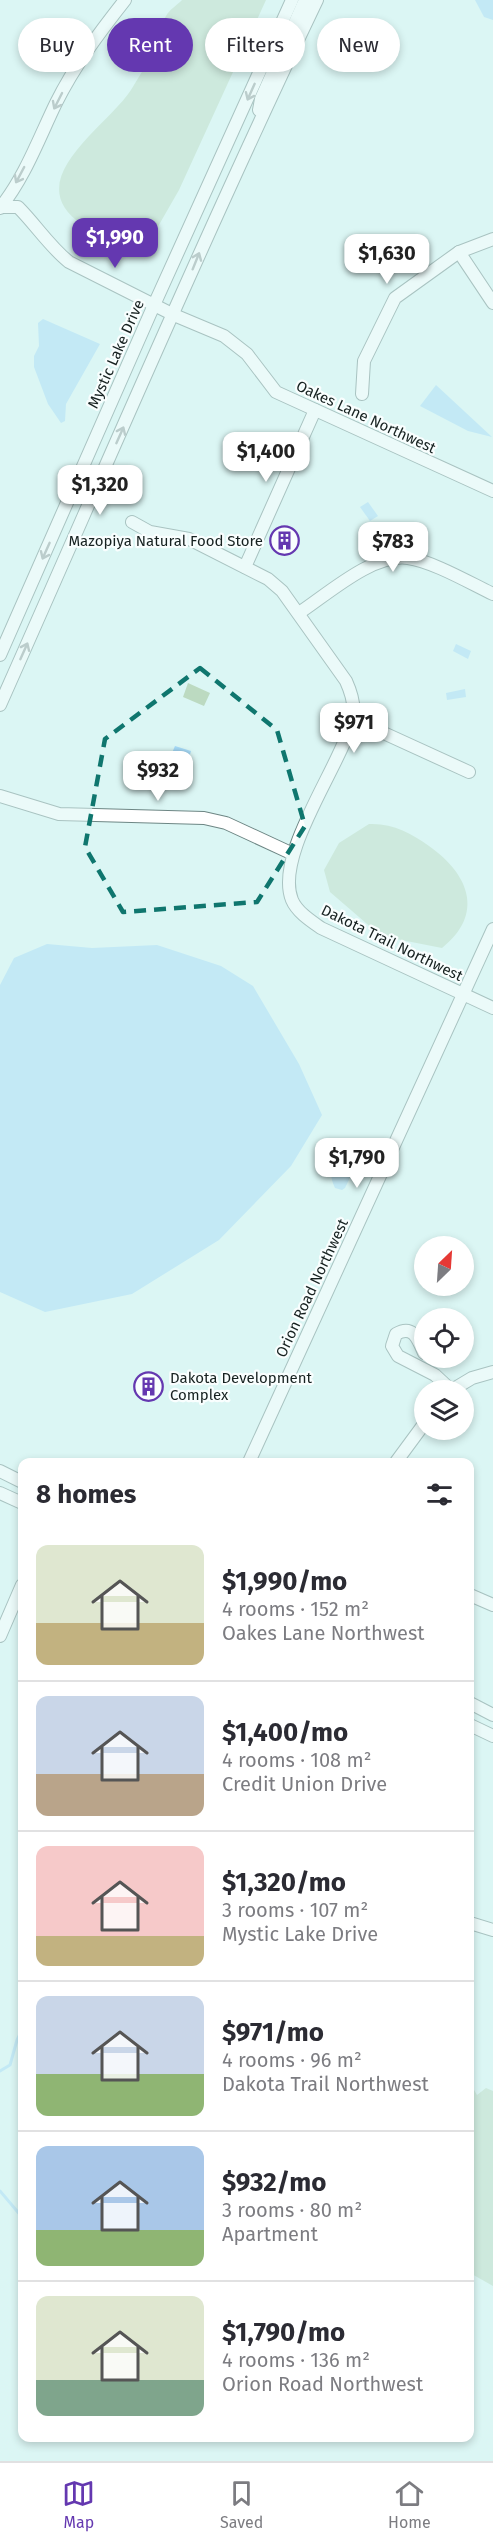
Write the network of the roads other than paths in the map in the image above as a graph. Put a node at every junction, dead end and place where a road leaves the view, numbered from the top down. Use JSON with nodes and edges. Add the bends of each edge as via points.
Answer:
{"nodes":[{"id":1,"x":125,"y":0,"type":"edge"},
{"id":2,"x":292,"y":0,"type":"edge"},
{"id":3,"x":306,"y":0,"type":"edge"},
{"id":4,"x":317,"y":0,"type":"edge"},
{"id":5,"x":257,"y":126,"type":"junction"},
{"id":6,"x":1,"y":207,"type":"edge"},
{"id":7,"x":493,"y":239,"type":"edge"},
{"id":8,"x":459,"y":252,"type":"junction"},
{"id":9,"x":493,"y":303,"type":"edge"},
{"id":10,"x":154,"y":305,"type":"junction"},
{"id":11,"x":174,"y":315,"type":"junction"},
{"id":12,"x":362,"y":394,"type":"dead end"},
{"id":13,"x":315,"y":410,"type":"junction"},
{"id":14,"x":493,"y":491,"type":"edge"},
{"id":15,"x":132,"y":522,"type":"dead end"},
{"id":16,"x":245,"y":567,"type":"junction"},
{"id":17,"x":493,"y":594,"type":"edge"},
{"id":18,"x":299,"y":613,"type":"junction"},
{"id":19,"x":0,"y":655,"type":"edge"},
{"id":20,"x":0,"y":705,"type":"edge"},
{"id":21,"x":353,"y":719,"type":"junction"},
{"id":22,"x":469,"y":772,"type":"dead end"},
{"id":23,"x":0,"y":796,"type":"edge"},
{"id":24,"x":293,"y":854,"type":"junction"},
{"id":25,"x":493,"y":929,"type":"edge"},
{"id":26,"x":463,"y":994,"type":"junction"},
{"id":27,"x":493,"y":1008,"type":"edge"},
{"id":28,"x":414,"y":1333,"type":"edge"},
{"id":29,"x":414,"y":1363,"type":"edge"},
{"id":30,"x":423,"y":1368,"type":"edge"},
{"id":31,"x":432,"y":1368,"type":"edge"},
{"id":32,"x":493,"y":1372,"type":"edge"},
{"id":33,"x":435,"y":1375,"type":"junction"},
{"id":34,"x":440,"y":1380,"type":"edge"},
{"id":35,"x":468,"y":1380,"type":"edge"},
{"id":36,"x":414,"y":1438,"type":"edge"},
{"id":37,"x":251,"y":1458,"type":"edge"},
{"id":38,"x":399,"y":1458,"type":"edge"},
{"id":39,"x":0,"y":1471,"type":"edge"},
{"id":40,"x":18,"y":1480,"type":"edge"},
{"id":41,"x":0,"y":1493,"type":"edge"},
{"id":42,"x":18,"y":1501,"type":"edge"},
{"id":43,"x":18,"y":1594,"type":"edge"},
{"id":44,"x":474,"y":1597,"type":"edge"},
{"id":45,"x":493,"y":1605,"type":"edge"},
{"id":46,"x":0,"y":1636,"type":"edge"},
{"id":47,"x":474,"y":1705,"type":"edge"},
{"id":48,"x":493,"y":1715,"type":"edge"},
{"id":49,"x":474,"y":1727,"type":"edge"},
{"id":50,"x":493,"y":1736,"type":"edge"},
{"id":51,"x":474,"y":1924,"type":"edge"},
{"id":52,"x":493,"y":1930,"type":"edge"}],
"edges":[{"from":1,"to":6,"type":"street","one_way":true,"via":[[77,65]]},
{"from":2,"to":10,"type":"street","name":"Mystic Lake Drive","one_way":true},
{"from":3,"to":5,"type":"street","via":[[261,99]]},
{"from":4,"to":5,"type":"street"},
{"from":11,"to":5,"type":"street","one_way":true},
{"from":6,"to":10,"type":"street","name":"Oakes Lane Northwest","via":[[18,207],[69,262]]},
{"from":7,"to":8,"type":"street"},
{"from":8,"to":9,"type":"street"},
{"from":8,"to":12,"type":"street","via":[[395,298],[364,361]]},
{"from":10,"to":11,"type":"street","name":"Oakes Lane Northwest"},
{"from":10,"to":19,"type":"street","name":"Mystic Lake Drive","one_way":true},
{"from":11,"to":13,"type":"street","name":"Oakes Lane Northwest","via":[[224,336],[247,354],[276,392]]},
{"from":20,"to":11,"type":"street","one_way":true},
{"from":13,"to":14,"type":"street","name":"Oakes Lane Northwest"},
{"from":13,"to":16,"type":"street"},
{"from":15,"to":16,"type":"street","via":[[150,532],[189,539]]},
{"from":16,"to":18,"type":"street","via":[[268,579]]},
{"from":17,"to":18,"type":"street","via":[[422,561],[395,557],[377,562]]},
{"from":18,"to":21,"type":"street","via":[[346,681]]},
{"from":21,"to":22,"type":"street"},
{"from":21,"to":24,"type":"street","name":"Dakota Trail Northwest"},
{"from":23,"to":24,"type":"street","via":[[59,814],[226,823]]},
{"from":24,"to":26,"type":"street","name":"Dakota Trail Northwest","via":[[287,882],[292,902],[304,915],[321,928]]},
{"from":25,"to":26,"type":"street","name":"Orion Road Northwest"},
{"from":26,"to":27,"type":"street","name":"Dakota Trail Northwest"},
{"from":26,"to":37,"type":"street","name":"Orion Road Northwest"},
{"from":28,"to":29,"type":"street","via":[[403,1330],[396,1334],[392,1346],[394,1352]]},
{"from":30,"to":33,"type":"street"},
{"from":31,"to":33,"type":"street"},
{"from":32,"to":35,"type":"street"},
{"from":33,"to":34,"type":"street"},
{"from":36,"to":38,"type":"street"},
{"from":39,"to":40,"type":"street"},
{"from":41,"to":42,"type":"street"},
{"from":43,"to":46,"type":"street"},
{"from":44,"to":45,"type":"street"},
{"from":47,"to":48,"type":"street"},
{"from":49,"to":50,"type":"street"},
{"from":51,"to":52,"type":"street"}]}
